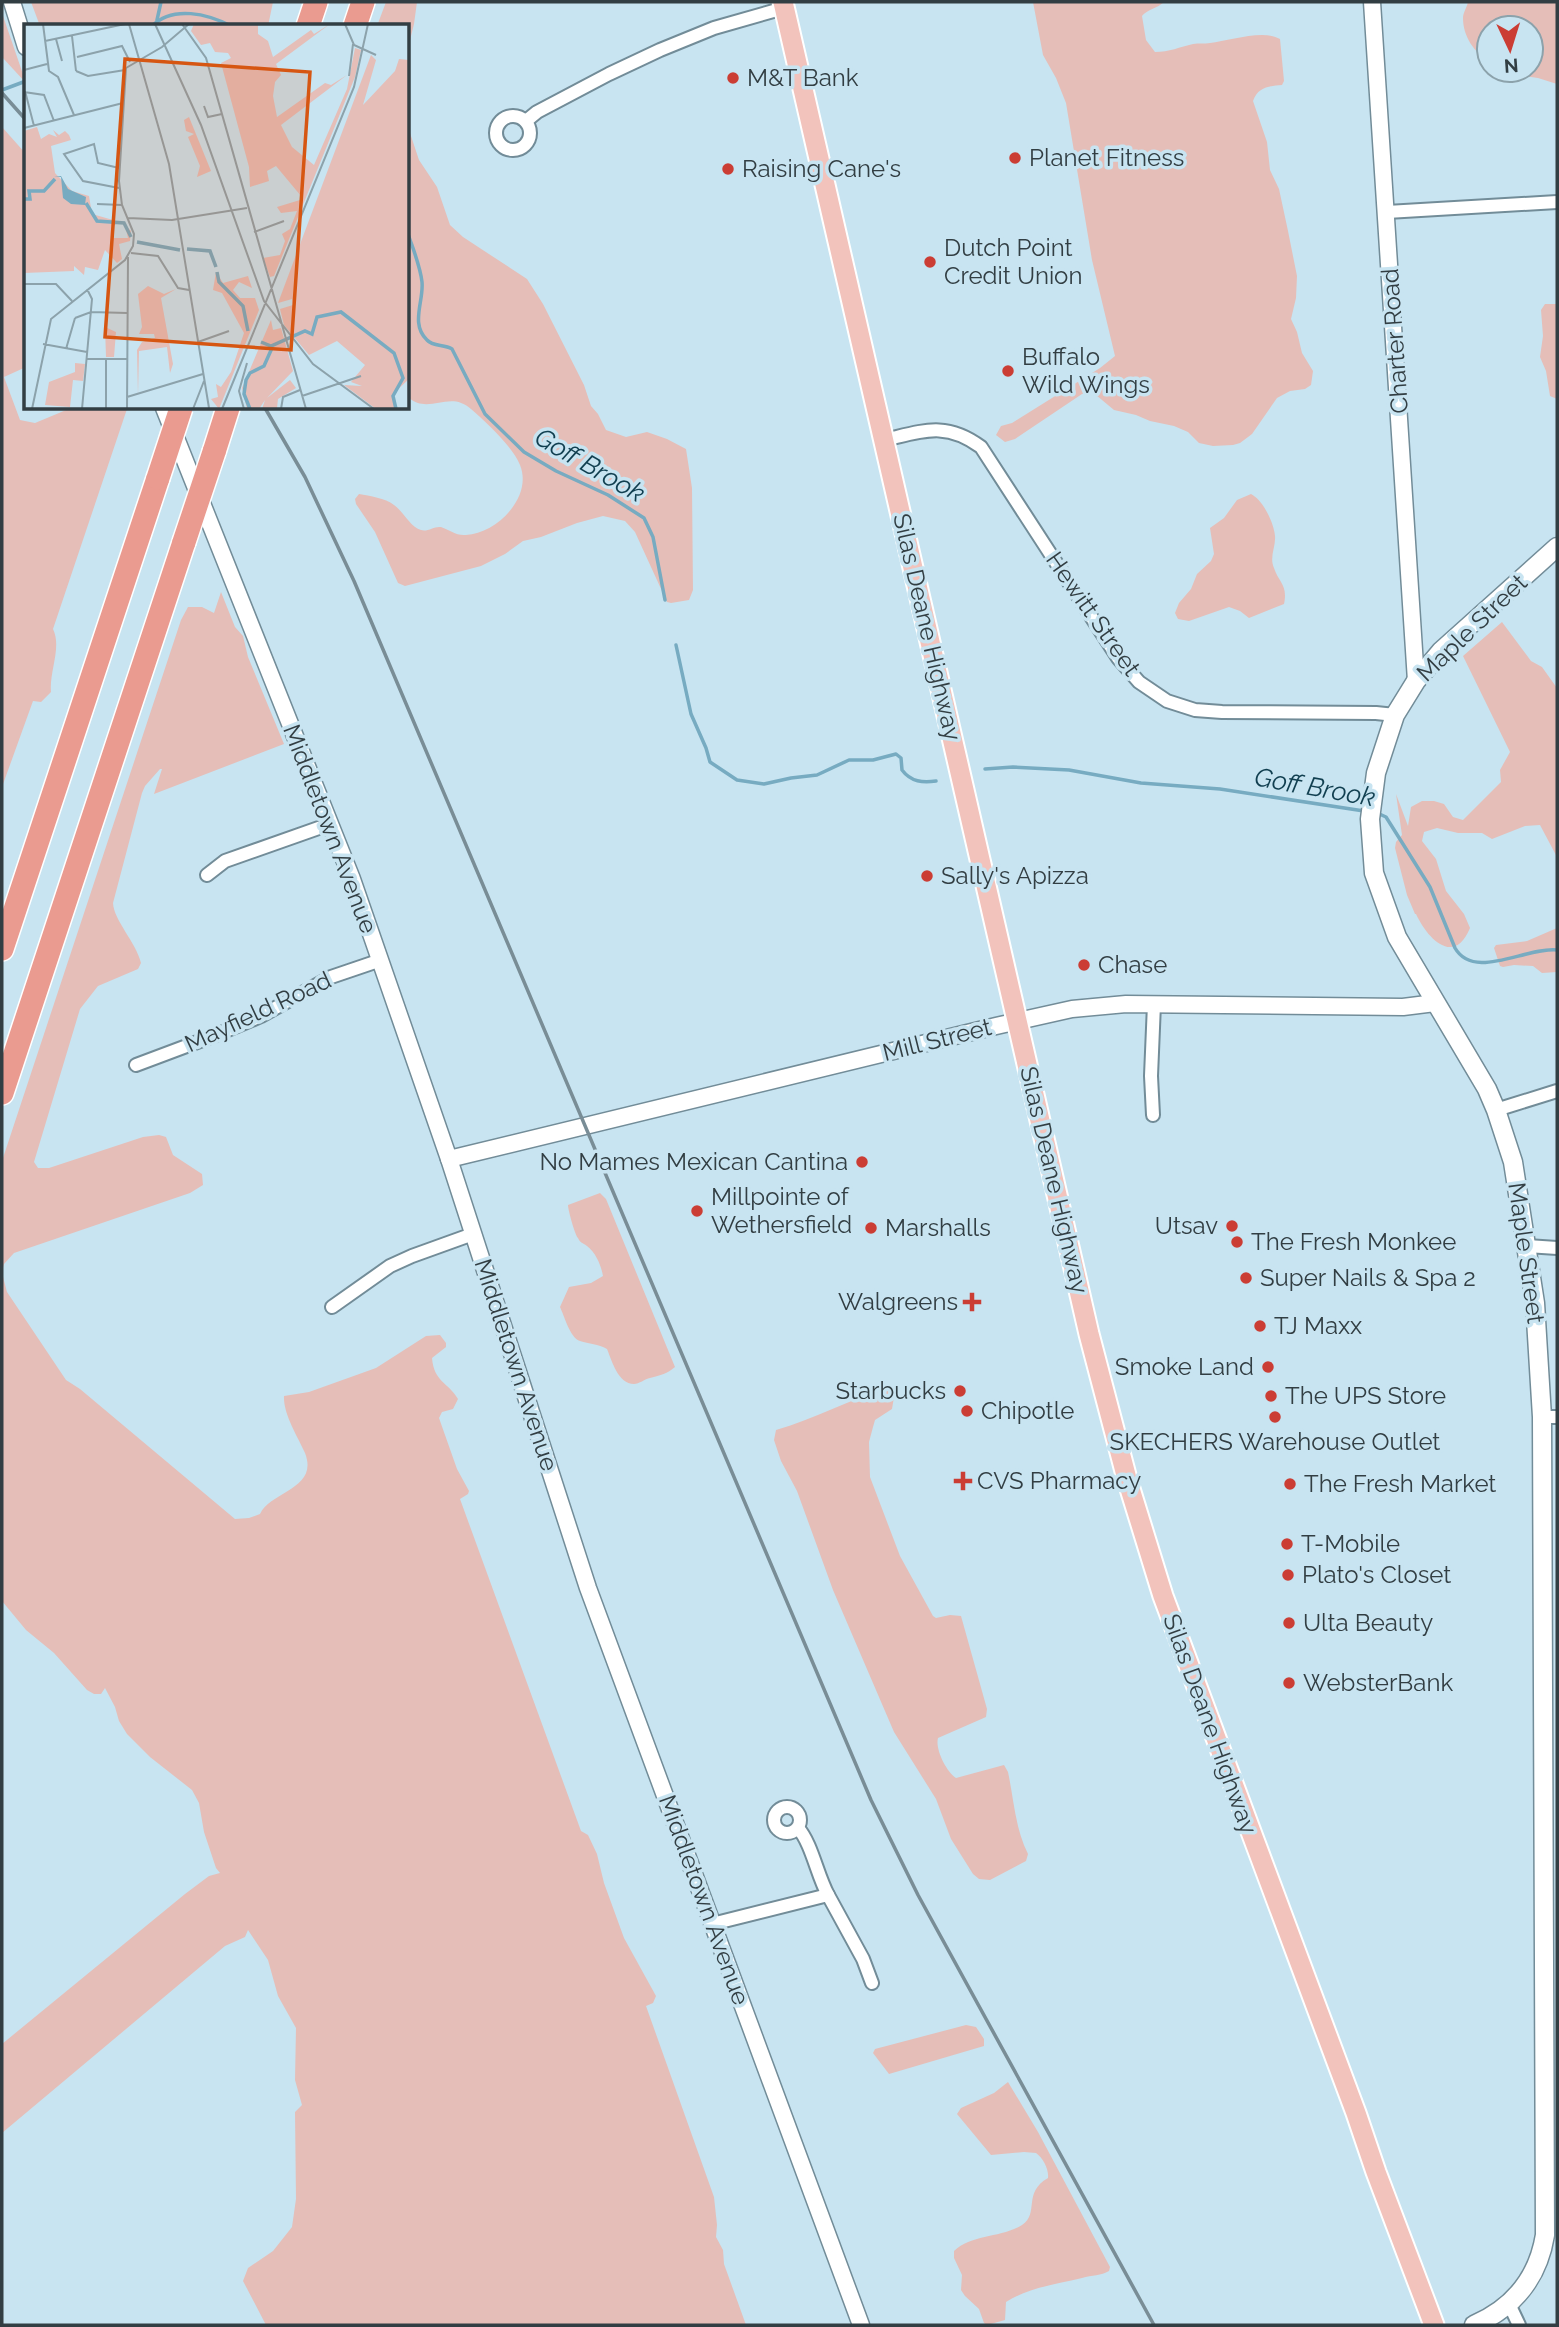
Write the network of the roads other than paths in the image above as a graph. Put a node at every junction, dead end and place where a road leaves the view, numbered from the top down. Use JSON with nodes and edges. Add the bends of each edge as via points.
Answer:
{"nodes":[{"id":1,"x":12,"y":2,"type":"edge"},
{"id":2,"x":316,"y":2,"type":"edge"},
{"id":3,"x":363,"y":2,"type":"edge"},
{"id":4,"x":1373,"y":2,"type":"edge"},
{"id":5,"x":784,"y":5,"type":"edge"},
{"id":6,"x":309,"y":24,"type":"edge"},
{"id":7,"x":356,"y":24,"type":"edge"},
{"id":8,"x":24,"y":41,"type":"edge"},
{"id":9,"x":526,"y":121,"type":"dead end"},
{"id":10,"x":1557,"y":202,"type":"edge"},
{"id":11,"x":1387,"y":212,"type":"junction"},
{"id":12,"x":165,"y":410,"type":"edge"},
{"id":13,"x":180,"y":410,"type":"edge"},
{"id":14,"x":227,"y":410,"type":"edge"},
{"id":15,"x":884,"y":440,"type":"junction"},
{"id":16,"x":1557,"y":547,"type":"edge"},
{"id":17,"x":1416,"y":681,"type":"junction"},
{"id":18,"x":1395,"y":715,"type":"junction"},
{"id":19,"x":330,"y":824,"type":"junction"},
{"id":20,"x":207,"y":875,"type":"dead end"},
{"id":21,"x":2,"y":949,"type":"edge"},
{"id":22,"x":380,"y":960,"type":"junction"},
{"id":23,"x":1435,"y":1003,"type":"junction"},
{"id":24,"x":1154,"y":1004,"type":"junction"},
{"id":25,"x":1017,"y":1021,"type":"junction"},
{"id":26,"x":136,"y":1065,"type":"dead end"},
{"id":27,"x":1557,"y":1091,"type":"edge"},
{"id":28,"x":2,"y":1093,"type":"edge"},
{"id":29,"x":1496,"y":1110,"type":"junction"},
{"id":30,"x":1153,"y":1115,"type":"dead end"},
{"id":31,"x":449,"y":1159,"type":"junction"},
{"id":32,"x":473,"y":1234,"type":"junction"},
{"id":33,"x":1527,"y":1245,"type":"junction"},
{"id":34,"x":1557,"y":1248,"type":"edge"},
{"id":35,"x":332,"y":1307,"type":"dead end"},
{"id":36,"x":1549,"y":1417,"type":"edge"},
{"id":37,"x":798,"y":1828,"type":"dead end"},
{"id":38,"x":828,"y":1895,"type":"junction"},
{"id":39,"x":712,"y":1924,"type":"junction"},
{"id":40,"x":1551,"y":1961,"type":"edge"},
{"id":41,"x":872,"y":1983,"type":"dead end"},
{"id":42,"x":1551,"y":2234,"type":"edge"},
{"id":43,"x":1509,"y":2304,"type":"junction"},
{"id":44,"x":861,"y":2325,"type":"edge"},
{"id":45,"x":1434,"y":2325,"type":"edge"},
{"id":46,"x":1474,"y":2325,"type":"edge"},
{"id":47,"x":1519,"y":2325,"type":"edge"}],
"edges":[{"from":1,"to":8,"type":"street"},
{"from":2,"to":6,"type":"highway"},
{"from":3,"to":7,"type":"highway"},
{"from":4,"to":11,"type":"street","name":"Charter Road"},
{"from":5,"to":9,"type":"street","via":[[664,48]]},
{"from":5,"to":15,"type":"main road","name":"Silas Deane Highway"},
{"from":10,"to":11,"type":"street"},
{"from":11,"to":17,"type":"street","name":"Charter Road"},
{"from":12,"to":19,"type":"street","name":"Middletown Avenue"},
{"from":13,"to":21,"type":"highway","bridge":true},
{"from":14,"to":28,"type":"highway","bridge":true},
{"from":15,"to":18,"type":"street","name":"Hewitt Street","via":[[941,429],[981,447],[1118,658],[1139,682],[1167,701],[1222,712]]},
{"from":15,"to":25,"type":"main road","name":"Silas Deane Highway"},
{"from":16,"to":17,"type":"main road","name":"Maple Street","via":[[1441,651]]},
{"from":17,"to":18,"type":"main road","name":"Maple Street"},
{"from":18,"to":23,"type":"main road","name":"Maple Street","via":[[1376,774],[1371,812],[1374,873],[1397,937]]},
{"from":19,"to":20,"type":"street","via":[[225,861]]},
{"from":19,"to":22,"type":"street","name":"Middletown Avenue"},
{"from":22,"to":26,"type":"street","name":"Mayfield Road","via":[[331,977],[261,1016]]},
{"from":22,"to":31,"type":"street","name":"Middletown Avenue"},
{"from":23,"to":24,"type":"street","name":"Mill Street","via":[[1403,1007]]},
{"from":23,"to":29,"type":"main road","name":"Maple Street"},
{"from":24,"to":25,"type":"street","name":"Mill Street","via":[[1097,1006]]},
{"from":24,"to":30,"type":"street"},
{"from":25,"to":31,"type":"street","name":"Mill Street"},
{"from":25,"to":45,"type":"main road","name":"Silas Deane Highway","via":[[1108,1409],[1163,1596]]},
{"from":27,"to":29,"type":"street"},
{"from":29,"to":33,"type":"main road","name":"Maple Street","via":[[1513,1162]]},
{"from":31,"to":32,"type":"street","name":"Middletown Avenue"},
{"from":32,"to":35,"type":"street","via":[[390,1266]]},
{"from":32,"to":39,"type":"street","name":"Middletown Avenue","via":[[588,1588]]},
{"from":33,"to":34,"type":"street"},
{"from":33,"to":36,"type":"main road","name":"Maple Street"},
{"from":36,"to":40,"type":"main road","name":"Maple Street"},
{"from":37,"to":38,"type":"street"},
{"from":38,"to":39,"type":"street"},
{"from":38,"to":41,"type":"street"},
{"from":39,"to":44,"type":"street","name":"Middletown Avenue"},
{"from":40,"to":42,"type":"main road","name":"Maple Street"},
{"from":42,"to":43,"type":"main road","name":"Maple Street","via":[[1537,2266]]},
{"from":43,"to":46,"type":"main road","name":"Maple Street"},
{"from":43,"to":47,"type":"street"}]}
